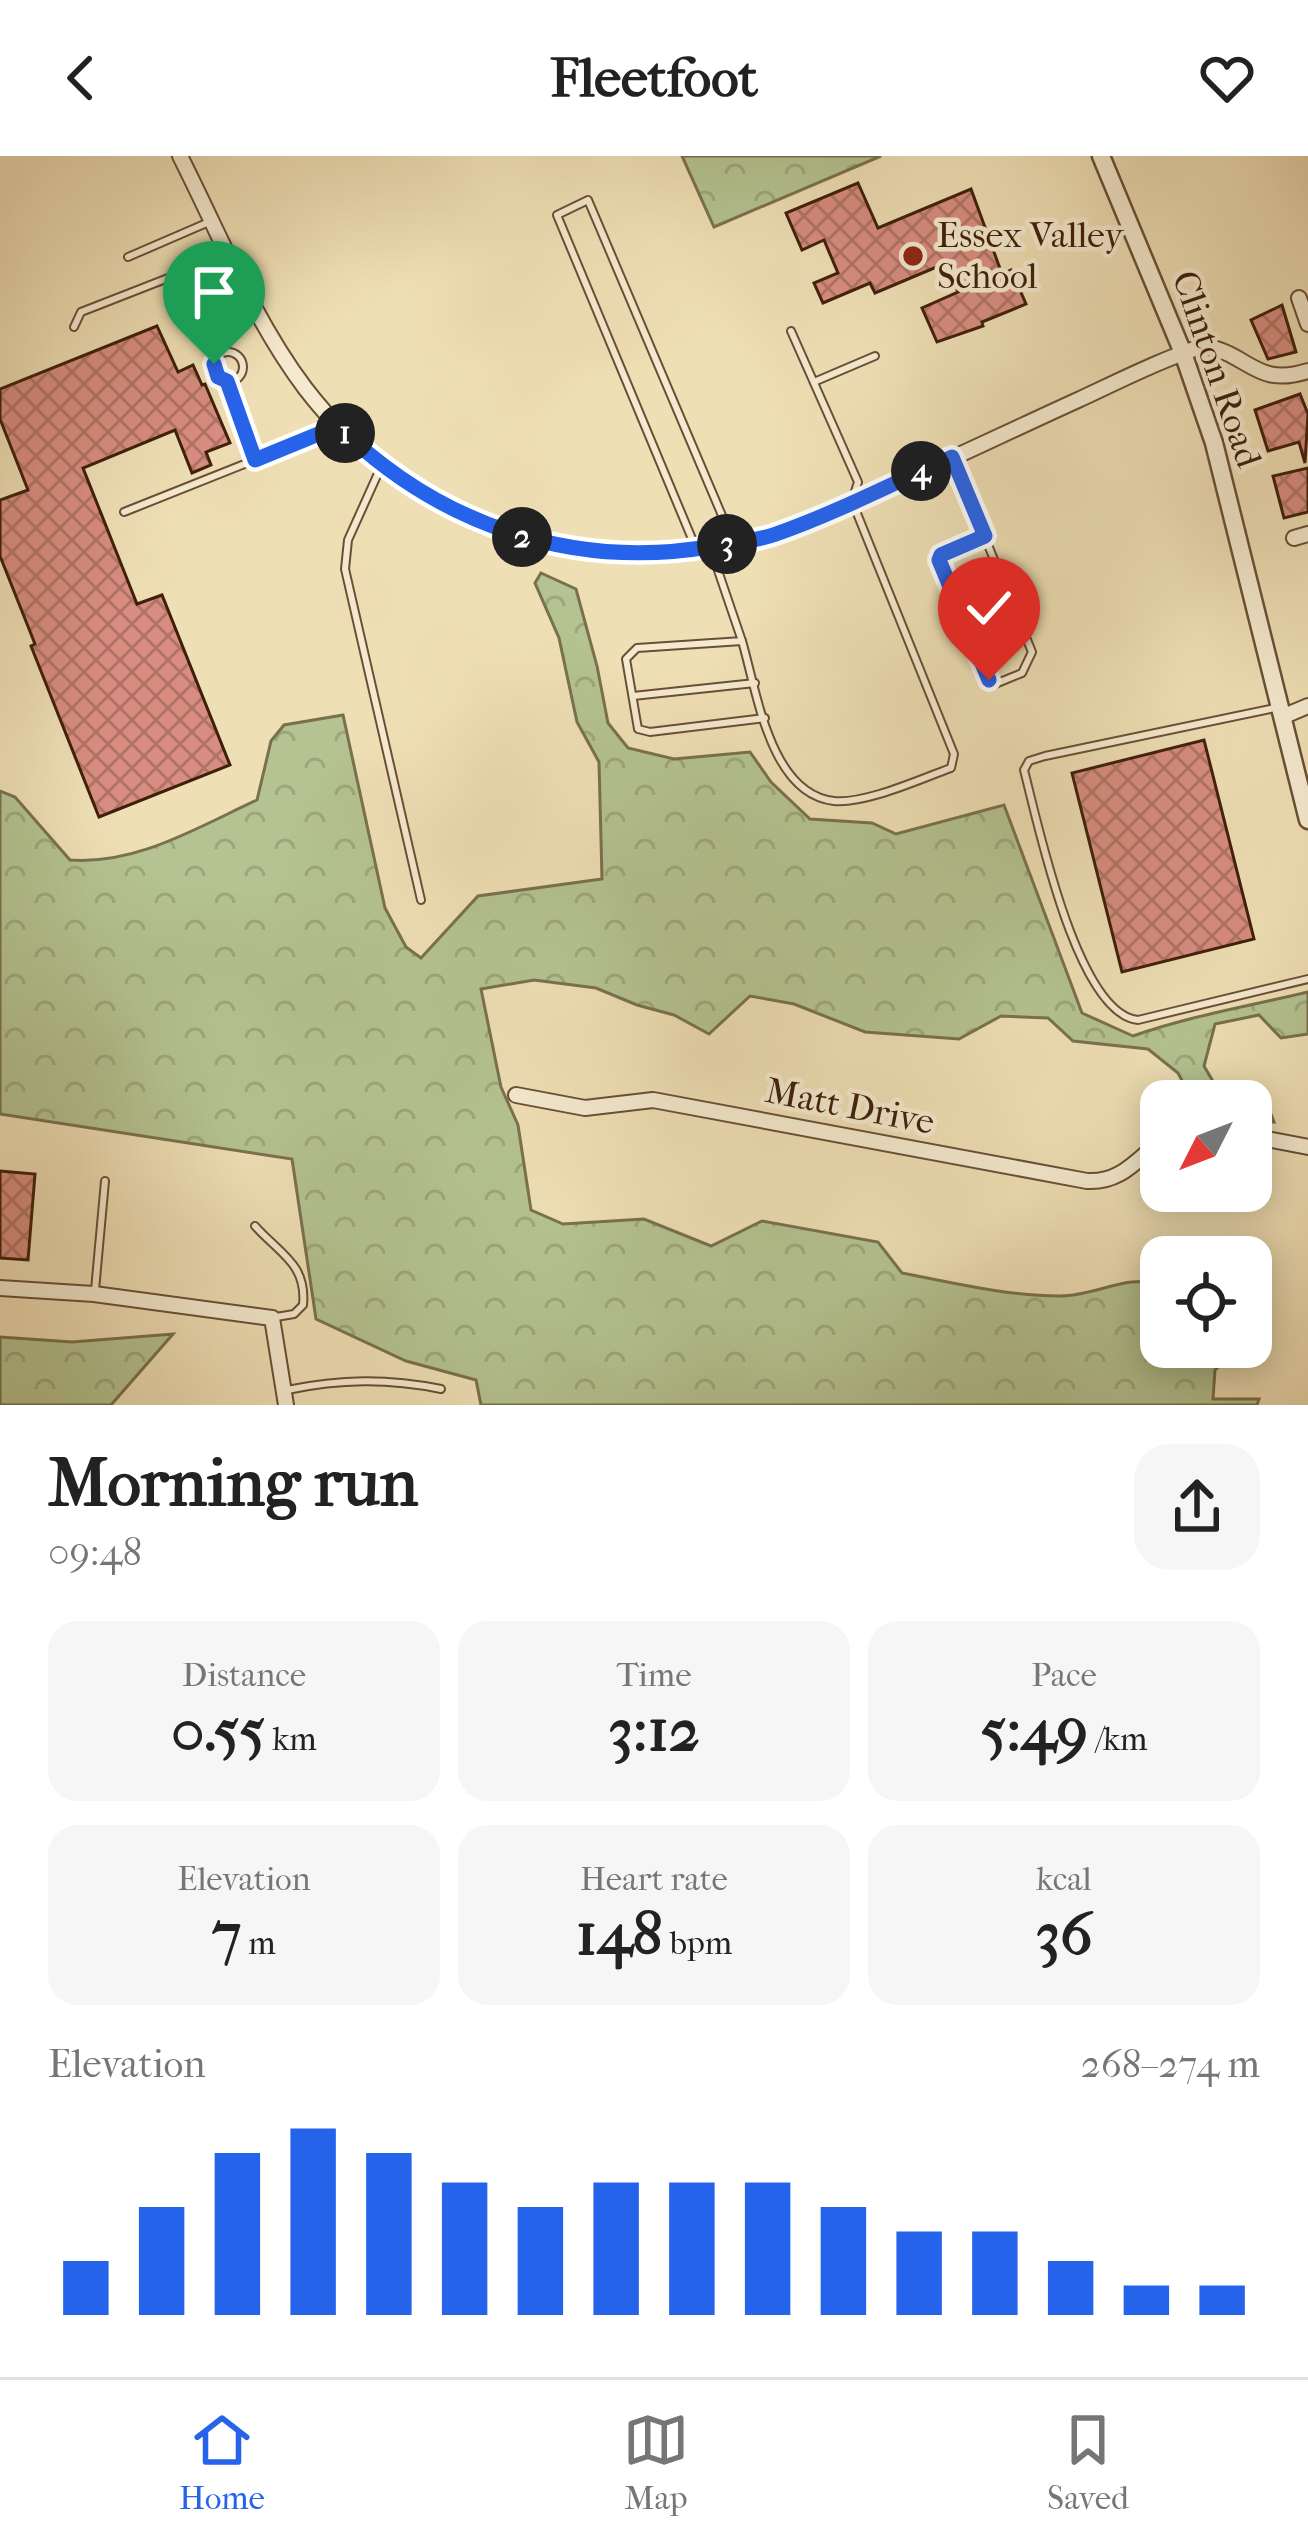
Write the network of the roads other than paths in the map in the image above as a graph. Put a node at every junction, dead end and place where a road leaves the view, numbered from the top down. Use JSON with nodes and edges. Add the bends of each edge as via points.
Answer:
{"nodes":[{"id":1,"x":180,"y":156,"type":"edge"},
{"id":2,"x":1101,"y":156,"type":"edge"},
{"id":3,"x":213,"y":220,"type":"junction"},
{"id":4,"x":230,"y":255,"type":"junction"},
{"id":5,"x":128,"y":257,"type":"dead end"},
{"id":6,"x":1299,"y":298,"type":"dead end"},
{"id":7,"x":1308,"y":324,"type":"edge"},
{"id":8,"x":74,"y":327,"type":"dead end"},
{"id":9,"x":791,"y":331,"type":"dead end"},
{"id":10,"x":1183,"y":353,"type":"junction"},
{"id":11,"x":875,"y":356,"type":"dead end"},
{"id":12,"x":1308,"y":371,"type":"edge"},
{"id":13,"x":227,"y":381,"type":"junction"},
{"id":14,"x":814,"y":382,"type":"junction"},
{"id":15,"x":338,"y":426,"type":"junction"},
{"id":16,"x":952,"y":457,"type":"junction"},
{"id":17,"x":255,"y":460,"type":"junction"},
{"id":18,"x":381,"y":465,"type":"junction"},
{"id":19,"x":852,"y":501,"type":"junction"},
{"id":20,"x":124,"y":512,"type":"dead end"},
{"id":21,"x":985,"y":536,"type":"junction"},
{"id":22,"x":734,"y":543,"type":"junction"},
{"id":23,"x":703,"y":548,"type":"junction"},
{"id":24,"x":742,"y":641,"type":"junction"},
{"id":25,"x":754,"y":683,"type":"junction"},
{"id":26,"x":632,"y":696,"type":"junction"},
{"id":27,"x":1308,"y":706,"type":"edge"},
{"id":28,"x":1281,"y":712,"type":"junction"},
{"id":29,"x":765,"y":718,"type":"junction"},
{"id":30,"x":1308,"y":820,"type":"edge"},
{"id":31,"x":422,"y":900,"type":"dead end"},
{"id":32,"x":1308,"y":979,"type":"edge"},
{"id":33,"x":516,"y":1095,"type":"dead end"},
{"id":34,"x":1272,"y":1140,"type":"edge"},
{"id":35,"x":1308,"y":1148,"type":"edge"},
{"id":36,"x":1140,"y":1160,"type":"edge"},
{"id":37,"x":105,"y":1181,"type":"dead end"},
{"id":38,"x":255,"y":1226,"type":"dead end"},
{"id":39,"x":0,"y":1288,"type":"edge"},
{"id":40,"x":94,"y":1294,"type":"junction"},
{"id":41,"x":272,"y":1318,"type":"junction"},
{"id":42,"x":441,"y":1389,"type":"dead end"},
{"id":43,"x":285,"y":1398,"type":"edge"}],
"edges":[{"from":1,"to":3,"type":"street"},
{"from":2,"to":10,"type":"street","name":"Clinton Road"},
{"from":3,"to":4,"type":"street"},
{"from":3,"to":5,"type":"lane"},
{"from":4,"to":8,"type":"lane","via":[[82,312]]},
{"from":4,"to":15,"type":"street","via":[[280,350]]},
{"from":6,"to":7,"type":"street"},
{"from":9,"to":14,"type":"lane"},
{"from":10,"to":12,"type":"street","via":[[1219,348],[1269,376]]},
{"from":10,"to":16,"type":"street"},
{"from":10,"to":28,"type":"street","name":"Clinton Road","via":[[1214,443]]},
{"from":11,"to":14,"type":"lane"},
{"from":13,"to":13,"type":"lane","via":[[243,368],[228,352],[213,368]]},
{"from":13,"to":17,"type":"lane"},
{"from":14,"to":19,"type":"lane","via":[[858,482]]},
{"from":15,"to":17,"type":"lane"},
{"from":15,"to":18,"type":"street"},
{"from":16,"to":19,"type":"street"},
{"from":16,"to":21,"type":"lane"},
{"from":17,"to":20,"type":"lane"},
{"from":18,"to":23,"type":"street","via":[[452,510],[533,541],[641,554]]},
{"from":18,"to":31,"type":"lane","via":[[348,540],[345,569]]},
{"from":19,"to":22,"type":"street","via":[[772,536]]},
{"from":19,"to":29,"type":"lane","via":[[955,754],[951,768],[836,802],[790,780]]},
{"from":21,"to":21,"type":"lane","via":[[1032,652],[1022,673],[995,684],[939,560]]},
{"from":22,"to":23,"type":"street"},
{"from":22,"to":23,"type":"lane","via":[[588,200],[557,215]]},
{"from":23,"to":24,"type":"lane"},
{"from":24,"to":25,"type":"lane"},
{"from":24,"to":26,"type":"lane","via":[[637,648],[626,659]]},
{"from":25,"to":26,"type":"lane"},
{"from":25,"to":29,"type":"lane"},
{"from":26,"to":29,"type":"lane","via":[[638,729],[650,732]]},
{"from":27,"to":28,"type":"street"},
{"from":28,"to":30,"type":"street","name":"Clinton Road"},
{"from":28,"to":32,"type":"lane","via":[[1046,755],[1024,770],[1065,913],[1091,979],[1122,1019]]},
{"from":33,"to":36,"type":"street","name":"Matt Drive","via":[[585,1108],[653,1100],[1087,1181],[1111,1180]]},
{"from":34,"to":35,"type":"street"},
{"from":37,"to":40,"type":"lane"},
{"from":38,"to":41,"type":"lane","via":[[305,1285],[303,1305]]},
{"from":39,"to":40,"type":"street"},
{"from":40,"to":41,"type":"street"},
{"from":41,"to":43,"type":"street"},
{"from":42,"to":43,"type":"lane","via":[[340,1379]]}]}
